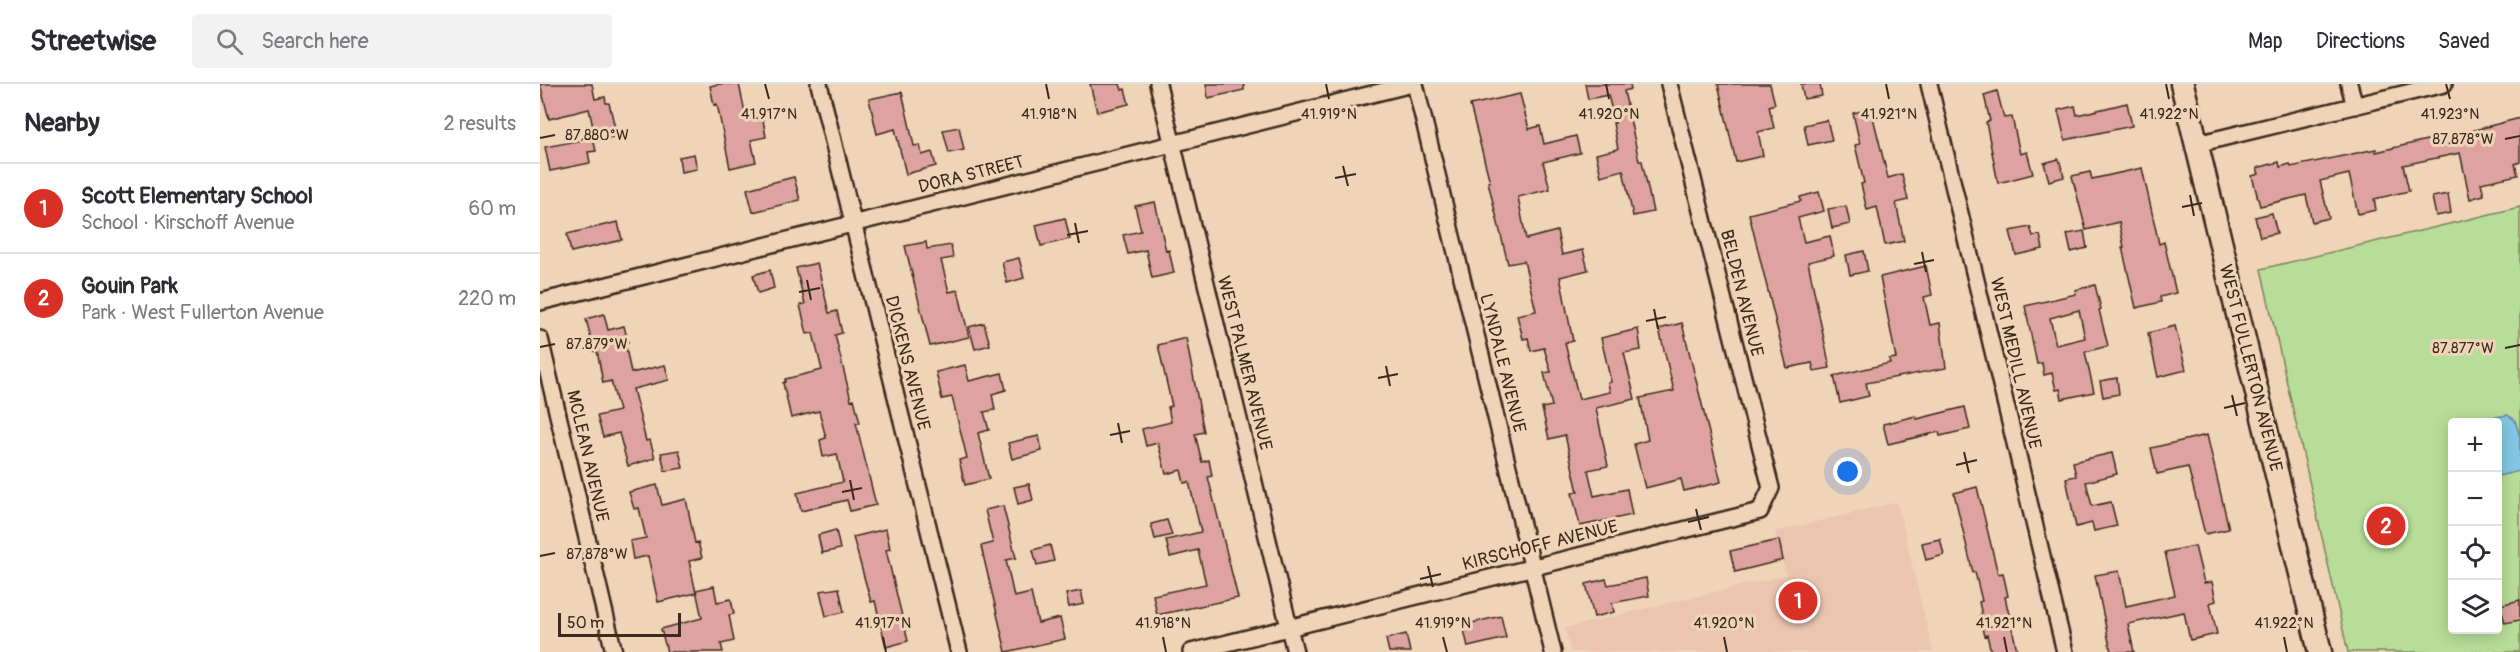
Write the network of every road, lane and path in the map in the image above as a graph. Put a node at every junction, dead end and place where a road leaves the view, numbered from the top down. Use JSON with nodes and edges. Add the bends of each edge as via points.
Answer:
{"nodes":[{"id":1,"x":819,"y":84,"type":"edge"},
{"id":2,"x":1158,"y":84,"type":"edge"},
{"id":3,"x":1414,"y":84,"type":"edge"},
{"id":4,"x":1669,"y":84,"type":"edge"},
{"id":5,"x":1929,"y":84,"type":"edge"},
{"id":6,"x":2182,"y":84,"type":"edge"},
{"id":7,"x":2349,"y":84,"type":"edge"},
{"id":8,"x":2444,"y":84,"type":"edge"},
{"id":9,"x":2355,"y":106,"type":"junction"},
{"id":10,"x":1172,"y":144,"type":"junction"},
{"id":11,"x":2197,"y":144,"type":"junction"},
{"id":12,"x":853,"y":224,"type":"junction"},
{"id":13,"x":540,"y":302,"type":"edge"},
{"id":14,"x":540,"y":339,"type":"edge"},
{"id":15,"x":1760,"y":511,"type":"joint"},
{"id":16,"x":1533,"y":567,"type":"junction"},
{"id":17,"x":1289,"y":628,"type":"junction"},
{"id":18,"x":614,"y":652,"type":"edge"},
{"id":19,"x":959,"y":652,"type":"edge"},
{"id":20,"x":1191,"y":652,"type":"edge"},
{"id":21,"x":1295,"y":652,"type":"edge"},
{"id":22,"x":1553,"y":652,"type":"edge"},
{"id":23,"x":2065,"y":652,"type":"edge"},
{"id":24,"x":2320,"y":652,"type":"edge"}],
"edges":[{"from":1,"to":12,"type":"street","name":"DICKENS AVENUE"},
{"from":2,"to":10,"type":"street","name":"WEST PALMER AVENUE"},
{"from":3,"to":10,"type":"street","name":"DORA STREET"},
{"from":3,"to":16,"type":"street","name":"LYNDALE AVENUE"},
{"from":4,"to":15,"type":"street","name":"BELDEN AVENUE","via":[[1771,488]]},
{"from":5,"to":23,"type":"street","name":"WEST MEDILL AVENUE"},
{"from":6,"to":11,"type":"street","name":"WEST FULLERTON AVENUE"},
{"from":7,"to":9,"type":"street"},
{"from":8,"to":9,"type":"street"},
{"from":9,"to":11,"type":"street"},
{"from":10,"to":12,"type":"street","name":"DORA STREET"},
{"from":10,"to":17,"type":"street","name":"WEST PALMER AVENUE"},
{"from":11,"to":24,"type":"street","name":"WEST FULLERTON AVENUE"},
{"from":12,"to":13,"type":"street","name":"DORA STREET"},
{"from":12,"to":19,"type":"street","name":"DICKENS AVENUE"},
{"from":14,"to":18,"type":"street","name":"MCLEAN AVENUE"},
{"from":15,"to":16,"type":"street","name":"KIRSCHOFF AVENUE"},
{"from":16,"to":17,"type":"street","name":"KIRSCHOFF AVENUE"},
{"from":16,"to":22,"type":"street","name":"LYNDALE AVENUE"},
{"from":17,"to":20,"type":"street","name":"KIRSCHOFF AVENUE"},
{"from":17,"to":21,"type":"street","name":"WEST PALMER AVENUE"}]}
